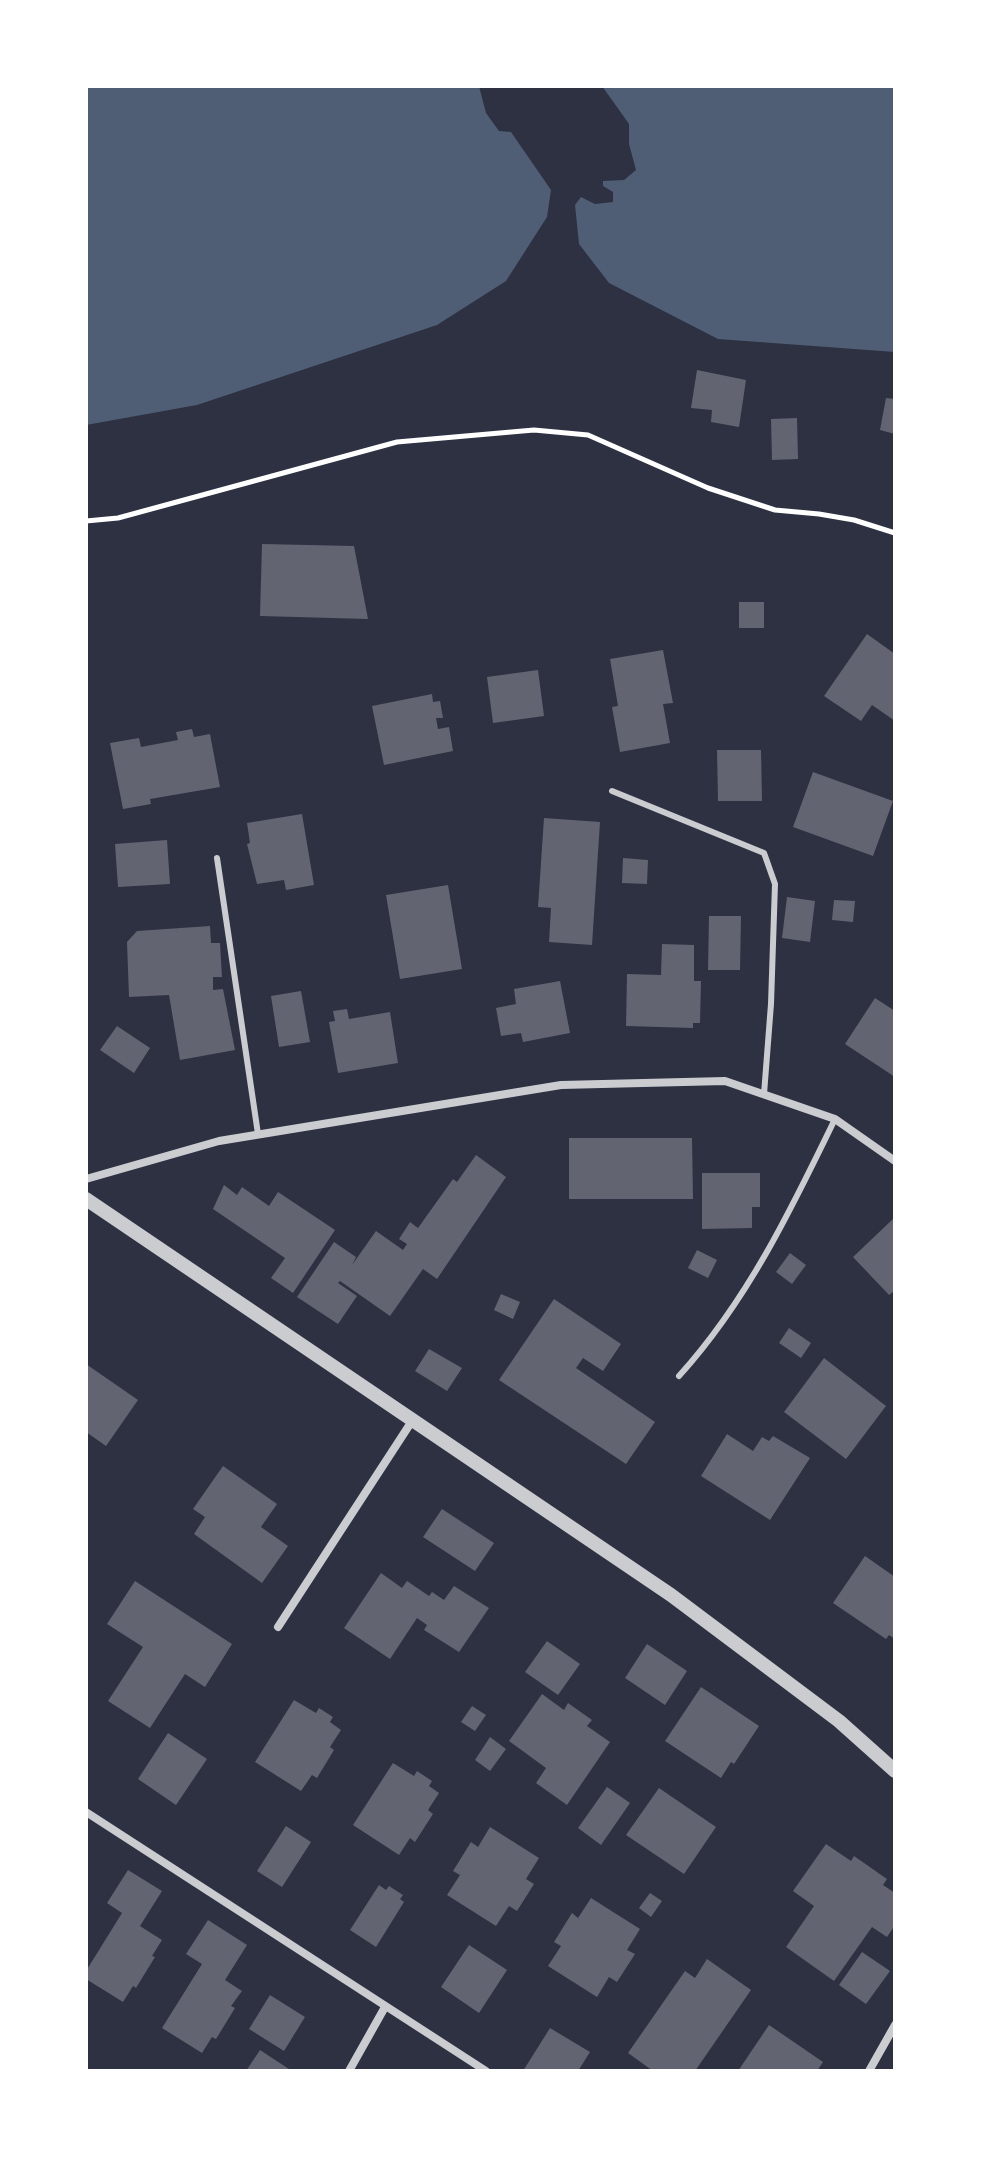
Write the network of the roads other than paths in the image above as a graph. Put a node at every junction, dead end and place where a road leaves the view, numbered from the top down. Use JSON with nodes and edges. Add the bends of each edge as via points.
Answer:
{"nodes":[{"id":1,"x":612,"y":791,"type":"dead end"},
{"id":2,"x":217,"y":858,"type":"dead end"},
{"id":3,"x":764,"y":1094,"type":"junction"},
{"id":4,"x":835,"y":1119,"type":"junction"},
{"id":5,"x":258,"y":1134,"type":"junction"},
{"id":6,"x":895,"y":1161,"type":"edge"},
{"id":7,"x":86,"y":1179,"type":"edge"},
{"id":8,"x":86,"y":1199,"type":"edge"},
{"id":9,"x":679,"y":1376,"type":"dead end"},
{"id":10,"x":412,"y":1421,"type":"junction"},
{"id":11,"x":278,"y":1627,"type":"dead end"},
{"id":12,"x":895,"y":1771,"type":"edge"},
{"id":13,"x":86,"y":1812,"type":"edge"},
{"id":14,"x":385,"y":2007,"type":"junction"},
{"id":15,"x":895,"y":2025,"type":"edge"},
{"id":16,"x":349,"y":2071,"type":"edge"},
{"id":17,"x":486,"y":2071,"type":"edge"},
{"id":18,"x":869,"y":2071,"type":"edge"}],
"edges":[{"from":1,"to":3,"type":"lane","via":[[764,853],[775,884]]},
{"from":2,"to":5,"type":"lane"},
{"from":3,"to":4,"type":"street"},
{"from":3,"to":5,"type":"street","via":[[725,1081],[561,1085]]},
{"from":4,"to":6,"type":"street"},
{"from":4,"to":9,"type":"lane","via":[[769,1250],[722,1324]]},
{"from":5,"to":7,"type":"street"},
{"from":8,"to":10,"type":"street"},
{"from":10,"to":11,"type":"street"},
{"from":10,"to":12,"type":"street","via":[[671,1595],[839,1721]]},
{"from":13,"to":14,"type":"street"},
{"from":14,"to":16,"type":"street"},
{"from":14,"to":17,"type":"street"},
{"from":15,"to":18,"type":"street"}]}
